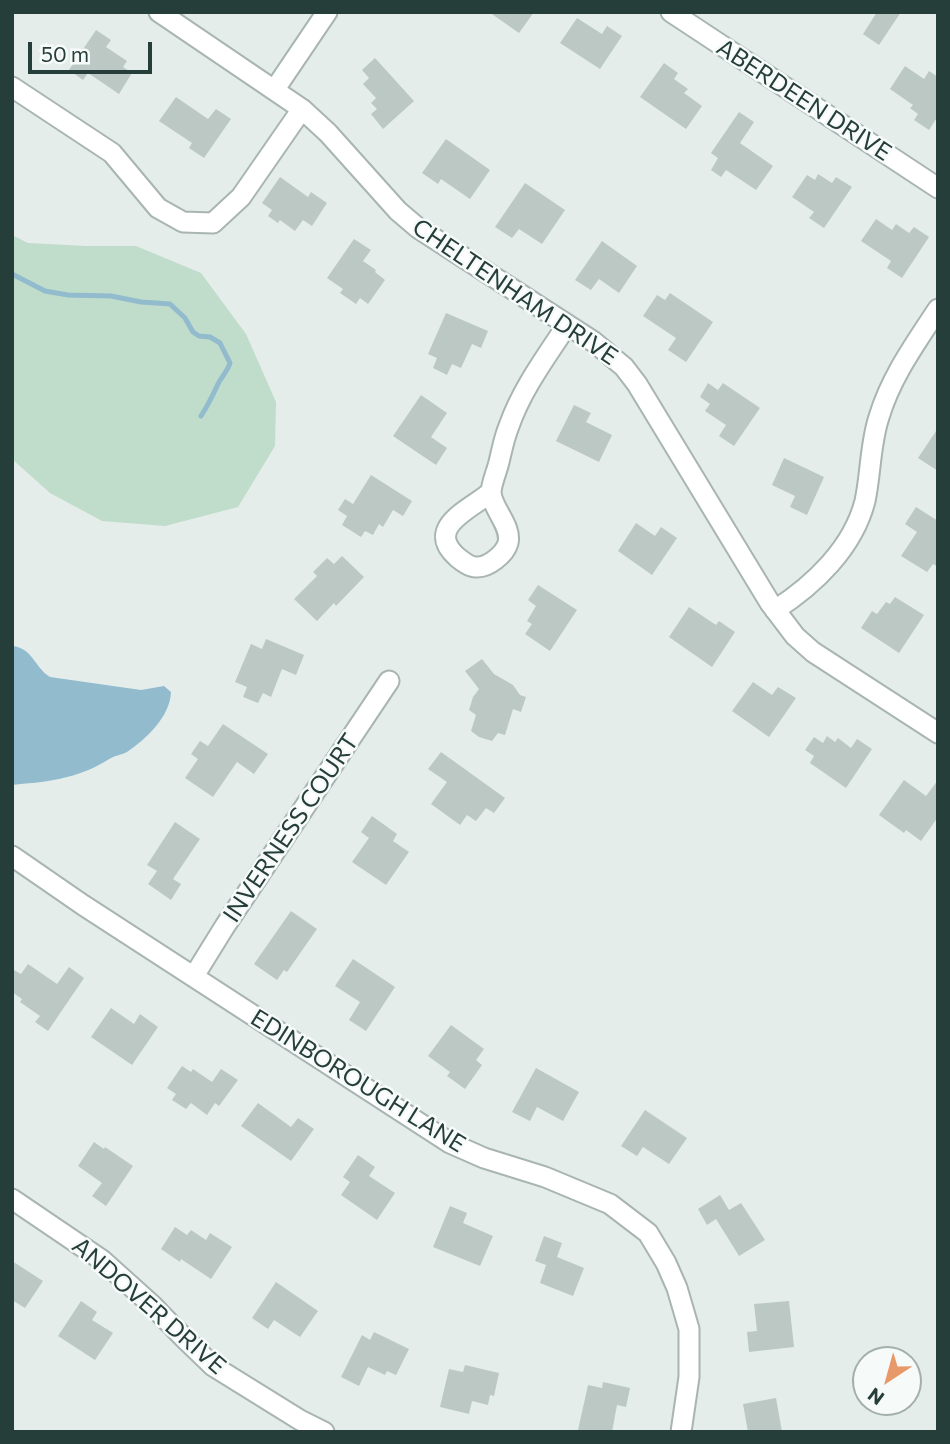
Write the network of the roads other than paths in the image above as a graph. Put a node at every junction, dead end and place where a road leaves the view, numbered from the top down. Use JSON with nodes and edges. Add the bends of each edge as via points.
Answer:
{"nodes":[{"id":1,"x":159,"y":12,"type":"edge"},
{"id":2,"x":327,"y":12,"type":"edge"},
{"id":3,"x":671,"y":12,"type":"edge"},
{"id":4,"x":12,"y":87,"type":"edge"},
{"id":5,"x":275,"y":89,"type":"junction"},
{"id":6,"x":302,"y":109,"type":"junction"},
{"id":7,"x":938,"y":188,"type":"edge"},
{"id":8,"x":938,"y":309,"type":"edge"},
{"id":9,"x":567,"y":325,"type":"junction"},
{"id":10,"x":491,"y":492,"type":"dead end"},
{"id":11,"x":775,"y":610,"type":"junction"},
{"id":12,"x":389,"y":681,"type":"dead end"},
{"id":13,"x":938,"y":733,"type":"edge"},
{"id":14,"x":12,"y":856,"type":"edge"},
{"id":15,"x":194,"y":976,"type":"junction"},
{"id":16,"x":12,"y":1199,"type":"edge"},
{"id":17,"x":324,"y":1432,"type":"edge"},
{"id":18,"x":681,"y":1432,"type":"edge"}],
"edges":[{"from":1,"to":5,"type":"street","name":"CHELTENHAM DRIVE"},
{"from":2,"to":5,"type":"street"},
{"from":3,"to":7,"type":"street","name":"ABERDEEN DRIVE"},
{"from":4,"to":6,"type":"street","via":[[112,153],[158,208],[183,222],[213,223],[241,197]]},
{"from":5,"to":6,"type":"street","name":"CHELTENHAM DRIVE"},
{"from":6,"to":9,"type":"street","name":"CHELTENHAM DRIVE","via":[[418,228]]},
{"from":8,"to":11,"type":"street","via":[[905,358],[885,399],[872,443],[865,500],[850,535],[811,584]]},
{"from":9,"to":10,"type":"street","via":[[514,412]]},
{"from":9,"to":11,"type":"street","name":"CHELTENHAM DRIVE","via":[[625,367]]},
{"from":11,"to":13,"type":"street","name":"CHELTENHAM DRIVE","via":[[813,652]]},
{"from":12,"to":15,"type":"street","name":"INVERNESS COURT"},
{"from":14,"to":15,"type":"street","name":"EDINBOROUGH LANE"},
{"from":15,"to":18,"type":"street","name":"EDINBOROUGH LANE","via":[[450,1143],[610,1204],[648,1233],[677,1288],[689,1329],[689,1377]]},
{"from":16,"to":17,"type":"street","name":"ANDOVER DRIVE","via":[[102,1260],[213,1366]]}]}
